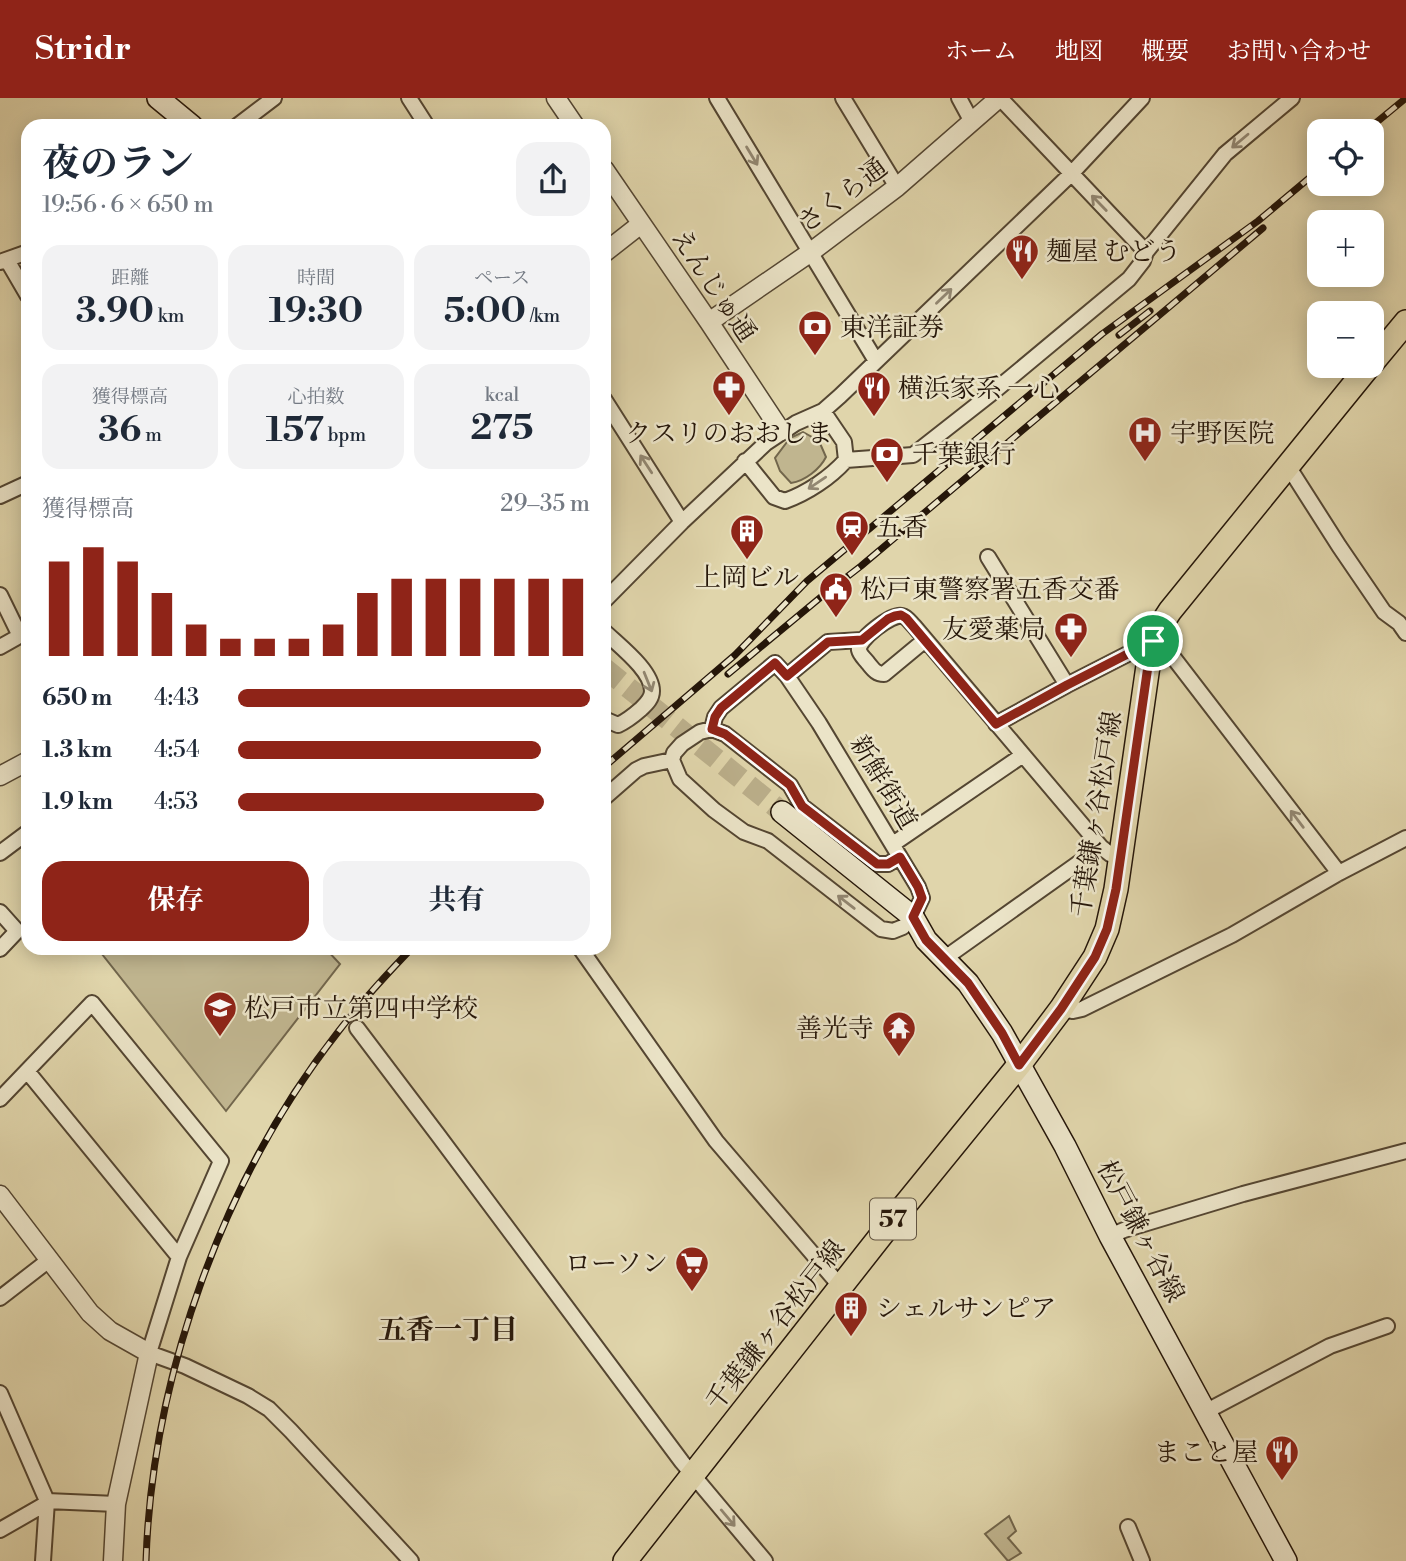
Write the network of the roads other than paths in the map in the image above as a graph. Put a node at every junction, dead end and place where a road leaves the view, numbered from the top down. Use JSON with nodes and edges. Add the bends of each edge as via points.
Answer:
{"nodes":[{"id":1,"x":158,"y":98,"type":"edge"},
{"id":2,"x":274,"y":98,"type":"edge"},
{"id":3,"x":409,"y":98,"type":"edge"},
{"id":4,"x":556,"y":98,"type":"edge"},
{"id":5,"x":717,"y":98,"type":"edge"},
{"id":6,"x":843,"y":98,"type":"edge"},
{"id":7,"x":959,"y":98,"type":"edge"},
{"id":8,"x":999,"y":98,"type":"edge"},
{"id":9,"x":1142,"y":98,"type":"edge"},
{"id":10,"x":1292,"y":98,"type":"edge"},
{"id":11,"x":184,"y":119,"type":"edge"},
{"id":12,"x":246,"y":119,"type":"edge"},
{"id":13,"x":422,"y":119,"type":"edge"},
{"id":14,"x":570,"y":119,"type":"edge"},
{"id":15,"x":972,"y":122,"type":"junction"},
{"id":16,"x":1071,"y":174,"type":"junction"},
{"id":17,"x":611,"y":179,"type":"edge"},
{"id":18,"x":897,"y":187,"type":"junction"},
{"id":19,"x":641,"y":224,"type":"junction"},
{"id":20,"x":611,"y":248,"type":"edge"},
{"id":21,"x":811,"y":252,"type":"junction"},
{"id":22,"x":1146,"y":253,"type":"junction"},
{"id":23,"x":21,"y":255,"type":"edge"},
{"id":24,"x":4,"y":261,"type":"edge"},
{"id":25,"x":21,"y":286,"type":"edge"},
{"id":26,"x":709,"y":322,"type":"junction"},
{"id":27,"x":1406,"y":322,"type":"edge"},
{"id":28,"x":1384,"y":348,"type":"edge"},
{"id":29,"x":876,"y":361,"type":"junction"},
{"id":30,"x":1360,"y":378,"type":"edge"},
{"id":31,"x":611,"y":409,"type":"edge"},
{"id":32,"x":823,"y":411,"type":"junction"},
{"id":33,"x":781,"y":432,"type":"junction"},
{"id":34,"x":846,"y":460,"type":"junction"},
{"id":35,"x":746,"y":461,"type":"junction"},
{"id":36,"x":1288,"y":466,"type":"junction"},
{"id":37,"x":21,"y":486,"type":"edge"},
{"id":38,"x":0,"y":496,"type":"edge"},
{"id":39,"x":682,"y":522,"type":"junction"},
{"id":40,"x":988,"y":556,"type":"dead end"},
{"id":41,"x":611,"y":594,"type":"edge"},
{"id":42,"x":0,"y":595,"type":"edge"},
{"id":43,"x":1406,"y":634,"type":"edge"},
{"id":44,"x":611,"y":638,"type":"edge"},
{"id":45,"x":862,"y":640,"type":"junction"},
{"id":46,"x":925,"y":640,"type":"junction"},
{"id":47,"x":1153,"y":641,"type":"junction"},
{"id":48,"x":0,"y":647,"type":"edge"},
{"id":49,"x":787,"y":676,"type":"junction"},
{"id":50,"x":1067,"y":685,"type":"junction"},
{"id":51,"x":611,"y":722,"type":"edge"},
{"id":52,"x":996,"y":724,"type":"junction"},
{"id":53,"x":712,"y":729,"type":"junction"},
{"id":54,"x":1023,"y":755,"type":"junction"},
{"id":55,"x":672,"y":760,"type":"junction"},
{"id":56,"x":21,"y":765,"type":"edge"},
{"id":57,"x":0,"y":776,"type":"edge"},
{"id":58,"x":611,"y":791,"type":"edge"},
{"id":59,"x":779,"y":817,"type":"tunnel mouth"},
{"id":60,"x":21,"y":837,"type":"edge"},
{"id":61,"x":1406,"y":838,"type":"edge"},
{"id":62,"x":896,"y":850,"type":"junction"},
{"id":63,"x":1110,"y":852,"type":"junction"},
{"id":64,"x":0,"y":853,"type":"edge"},
{"id":65,"x":1339,"y":873,"type":"junction"},
{"id":66,"x":0,"y":912,"type":"edge"},
{"id":67,"x":903,"y":918,"type":"junction"},
{"id":68,"x":0,"y":949,"type":"edge"},
{"id":69,"x":585,"y":955,"type":"edge"},
{"id":70,"x":945,"y":958,"type":"junction"},
{"id":71,"x":1061,"y":1009,"type":"junction"},
{"id":72,"x":357,"y":1028,"type":"dead end"},
{"id":73,"x":1019,"y":1065,"type":"junction"},
{"id":74,"x":27,"y":1071,"type":"junction"},
{"id":75,"x":0,"y":1099,"type":"edge"},
{"id":76,"x":1406,"y":1152,"type":"edge"},
{"id":77,"x":0,"y":1195,"type":"edge"},
{"id":78,"x":1110,"y":1236,"type":"junction"},
{"id":79,"x":179,"y":1256,"type":"junction"},
{"id":80,"x":49,"y":1260,"type":"junction"},
{"id":81,"x":841,"y":1287,"type":"junction"},
{"id":82,"x":0,"y":1298,"type":"edge"},
{"id":83,"x":1387,"y":1326,"type":"dead end"},
{"id":84,"x":149,"y":1353,"type":"junction"},
{"id":85,"x":0,"y":1393,"type":"edge"},
{"id":86,"x":1205,"y":1412,"type":"junction"},
{"id":87,"x":692,"y":1474,"type":"junction"},
{"id":88,"x":47,"y":1502,"type":"junction"},
{"id":89,"x":116,"y":1504,"type":"junction"},
{"id":90,"x":1128,"y":1527,"type":"dead end"},
{"id":91,"x":0,"y":1530,"type":"edge"},
{"id":92,"x":43,"y":1561,"type":"edge"},
{"id":93,"x":113,"y":1561,"type":"edge"},
{"id":94,"x":411,"y":1561,"type":"edge"},
{"id":95,"x":625,"y":1561,"type":"edge"},
{"id":96,"x":765,"y":1561,"type":"edge"},
{"id":97,"x":1142,"y":1561,"type":"edge"},
{"id":98,"x":1286,"y":1561,"type":"edge"}],
"edges":[{"from":1,"to":11,"type":"main road"},
{"from":2,"to":12,"type":"street"},
{"from":3,"to":13,"type":"street"},
{"from":4,"to":14,"type":"street"},
{"from":5,"to":21,"type":"street","one_way":true},
{"from":6,"to":18,"type":"street"},
{"from":7,"to":15,"type":"street"},
{"from":8,"to":15,"type":"street","name":"さくら通"},
{"from":8,"to":16,"type":"street"},
{"from":9,"to":16,"type":"street"},
{"from":10,"to":22,"type":"street","one_way":true,"via":[[1225,154]]},
{"from":15,"to":18,"type":"street","name":"さくら通"},
{"from":22,"to":16,"type":"street","one_way":true},
{"from":29,"to":16,"type":"street","one_way":true},
{"from":17,"to":19,"type":"street","name":"えんじゅ通"},
{"from":18,"to":21,"type":"street","name":"さくら通"},
{"from":19,"to":20,"type":"street"},
{"from":19,"to":26,"type":"street","name":"えんじゅ通"},
{"from":21,"to":26,"type":"street","name":"さくら通"},
{"from":21,"to":29,"type":"street"},
{"from":22,"to":34,"type":"street","via":[[1129,279],[913,455]]},
{"from":23,"to":24,"type":"street"},
{"from":24,"to":25,"type":"street"},
{"from":26,"to":33,"type":"street","name":"えんじゅ通"},
{"from":27,"to":28,"type":"main road","name":"千葉鎌ヶ谷松戸線","number":"57"},
{"from":29,"to":32,"type":"street"},
{"from":30,"to":36,"type":"main road","name":"千葉鎌ヶ谷松戸線","number":"57"},
{"from":39,"to":31,"type":"street","one_way":true},
{"from":32,"to":33,"type":"street"},
{"from":32,"to":34,"type":"street","via":[[844,442]]},
{"from":33,"to":35,"type":"street"},
{"from":34,"to":35,"type":"street","one_way":true,"via":[[785,501],[774,497]]},
{"from":35,"to":39,"type":"street"},
{"from":36,"to":43,"type":"street","via":[[1384,611]]},
{"from":36,"to":47,"type":"main road","name":"千葉鎌ヶ谷松戸線","number":"57","via":[[1170,611]]},
{"from":37,"to":38,"type":"street"},
{"from":39,"to":41,"type":"street"},
{"from":40,"to":50,"type":"street"},
{"from":42,"to":48,"type":"street","via":[[19,634]]},
{"from":44,"to":51,"type":"street","one_way":true,"via":[[640,666],[652,692],[649,702],[629,720]]},
{"from":45,"to":46,"type":"street","via":[[888,619],[901,615]]},
{"from":45,"to":46,"type":"street","via":[[860,653],[880,674]]},
{"from":45,"to":49,"type":"street","via":[[828,642]]},
{"from":46,"to":52,"type":"street"},
{"from":47,"to":50,"type":"street"},
{"from":47,"to":63,"type":"main road","name":"千葉鎌ヶ谷松戸線","number":"57"},
{"from":65,"to":47,"type":"street","one_way":true,"via":[[1173,657]]},
{"from":49,"to":53,"type":"street","via":[[775,663],[721,708]]},
{"from":49,"to":62,"type":"street","name":"新鮮街道"},
{"from":50,"to":52,"type":"street"},
{"from":52,"to":54,"type":"street"},
{"from":53,"to":55,"type":"street","via":[[682,744]]},
{"from":53,"to":62,"type":"street","via":[[725,734],[790,785],[802,806],[877,864],[888,864]]},
{"from":54,"to":62,"type":"street"},
{"from":54,"to":63,"type":"street"},
{"from":55,"to":58,"type":"street","via":[[636,770]]},
{"from":67,"to":55,"type":"street","one_way":true,"via":[[893,932],[881,929],[768,841],[744,832],[694,793],[680,779]]},
{"from":56,"to":57,"type":"street"},
{"from":59,"to":67,"type":"main road"},
{"from":60,"to":64,"type":"street"},
{"from":61,"to":65,"type":"street"},
{"from":62,"to":67,"type":"street","name":"新鮮街道","via":[[922,898]]},
{"from":63,"to":70,"type":"street"},
{"from":63,"to":71,"type":"main road","name":"千葉鎌ヶ谷松戸線","number":"57","via":[[1116,889],[1107,929],[1095,957]]},
{"from":65,"to":71,"type":"street","via":[[1232,935],[1082,1009]]},
{"from":66,"to":68,"type":"street","via":[[17,931]]},
{"from":67,"to":70,"type":"main road","name":"松戸鎌ヶ谷線"},
{"from":69,"to":81,"type":"street","via":[[716,1141]]},
{"from":70,"to":73,"type":"main road","name":"松戸鎌ヶ谷線","via":[[986,1009]]},
{"from":71,"to":73,"type":"main road","name":"千葉鎌ヶ谷松戸線","number":"57"},
{"from":72,"to":87,"type":"street"},
{"from":73,"to":78,"type":"main road","name":"松戸鎌ヶ谷線"},
{"from":73,"to":81,"type":"main road","name":"千葉鎌ヶ谷松戸線","number":"57"},
{"from":74,"to":75,"type":"street"},
{"from":74,"to":79,"type":"street"},
{"from":74,"to":79,"type":"street","via":[[92,1003],[221,1161]]},
{"from":76,"to":78,"type":"street","via":[[1242,1194]]},
{"from":77,"to":80,"type":"street"},
{"from":78,"to":86,"type":"main road","name":"松戸鎌ヶ谷線"},
{"from":79,"to":84,"type":"street"},
{"from":80,"to":82,"type":"street"},
{"from":80,"to":84,"type":"street","via":[[99,1322]]},
{"from":81,"to":87,"type":"main road","name":"千葉鎌ヶ谷松戸線","number":"57"},
{"from":83,"to":86,"type":"street","via":[[1330,1346]]},
{"from":84,"to":89,"type":"street"},
{"from":84,"to":94,"type":"street","via":[[269,1409]]},
{"from":85,"to":88,"type":"street"},
{"from":86,"to":98,"type":"main road","name":"松戸鎌ヶ谷線"},
{"from":87,"to":95,"type":"main road","name":"千葉鎌ヶ谷松戸線","number":"57"},
{"from":87,"to":96,"type":"street","one_way":true},
{"from":88,"to":89,"type":"street"},
{"from":88,"to":91,"type":"street"},
{"from":88,"to":92,"type":"street"},
{"from":89,"to":93,"type":"street"},
{"from":90,"to":97,"type":"street"}]}
